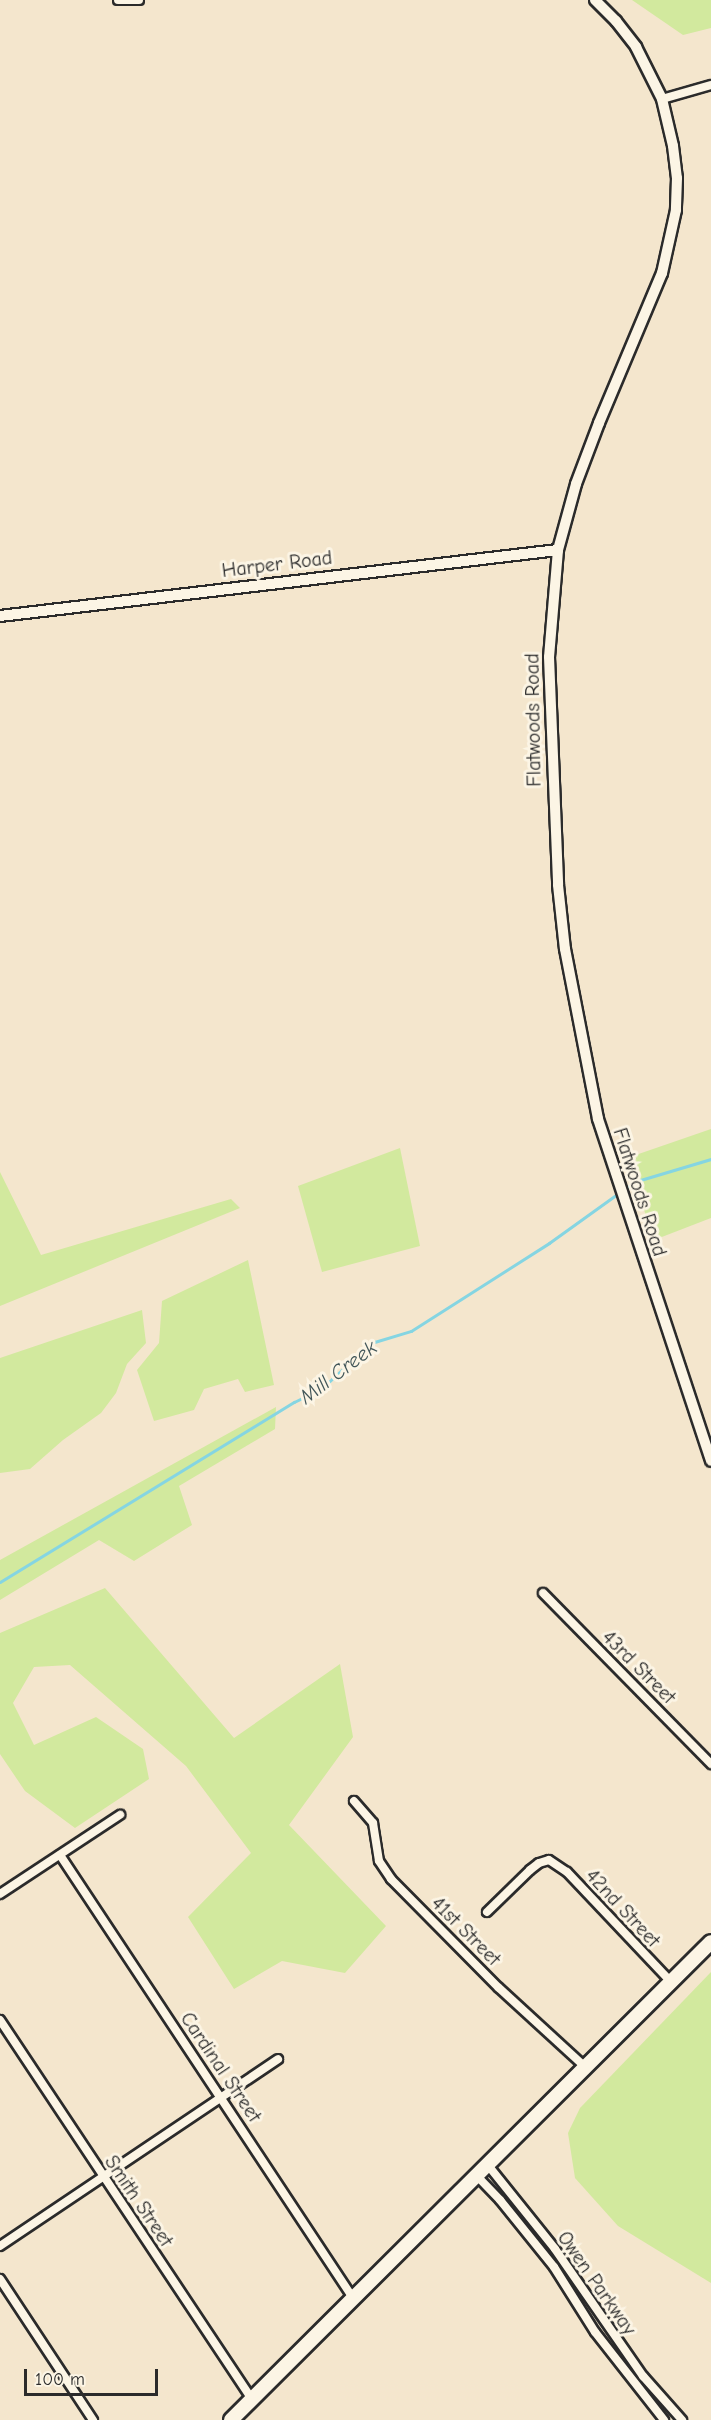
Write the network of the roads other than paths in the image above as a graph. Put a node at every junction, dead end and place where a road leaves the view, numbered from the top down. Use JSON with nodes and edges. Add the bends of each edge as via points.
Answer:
{"nodes":[{"id":1,"x":118,"y":0,"type":"edge"},
{"id":2,"x":139,"y":0,"type":"edge"},
{"id":3,"x":595,"y":0,"type":"edge"},
{"id":4,"x":711,"y":86,"type":"edge"},
{"id":5,"x":662,"y":99,"type":"junction"},
{"id":6,"x":558,"y":549,"type":"junction"},
{"id":7,"x":0,"y":616,"type":"edge"},
{"id":8,"x":711,"y":1461,"type":"edge"},
{"id":9,"x":543,"y":1593,"type":"dead end"},
{"id":10,"x":711,"y":1764,"type":"edge"},
{"id":11,"x":354,"y":1801,"type":"dead end"},
{"id":12,"x":120,"y":1815,"type":"dead end"},
{"id":13,"x":60,"y":1855,"type":"junction"},
{"id":14,"x":0,"y":1894,"type":"edge"},
{"id":15,"x":487,"y":1912,"type":"dead end"},
{"id":16,"x":711,"y":1942,"type":"edge"},
{"id":17,"x":671,"y":1982,"type":"junction"},
{"id":18,"x":0,"y":2020,"type":"edge"},
{"id":19,"x":278,"y":2059,"type":"dead end"},
{"id":20,"x":584,"y":2066,"type":"junction"},
{"id":21,"x":222,"y":2098,"type":"junction"},
{"id":22,"x":487,"y":2164,"type":"junction"},
{"id":23,"x":476,"y":2175,"type":"junction"},
{"id":24,"x":104,"y":2178,"type":"junction"},
{"id":25,"x":0,"y":2246,"type":"edge"},
{"id":26,"x":0,"y":2279,"type":"edge"},
{"id":27,"x":578,"y":2283,"type":"junction"},
{"id":28,"x":568,"y":2290,"type":"junction"},
{"id":29,"x":353,"y":2298,"type":"junction"},
{"id":30,"x":643,"y":2376,"type":"junction"},
{"id":31,"x":633,"y":2383,"type":"junction"},
{"id":32,"x":252,"y":2399,"type":"junction"},
{"id":33,"x":93,"y":2420,"type":"edge"},
{"id":34,"x":231,"y":2420,"type":"edge"},
{"id":35,"x":664,"y":2420,"type":"edge"},
{"id":36,"x":682,"y":2420,"type":"edge"}],
"edges":[{"from":1,"to":2,"type":"street"},
{"from":3,"to":5,"type":"street","name":"Flatwoods Road","via":[[636,47]]},
{"from":4,"to":5,"type":"street"},
{"from":5,"to":6,"type":"street","name":"Flatwoods Road","via":[[674,146],[677,178],[671,242],[651,304],[576,484]]},
{"from":6,"to":7,"type":"street","name":"Harper Road"},
{"from":6,"to":8,"type":"street","name":"Flatwoods Road","via":[[549,657],[558,885],[565,950],[598,1119]]},
{"from":9,"to":10,"type":"street","name":"43rd Street"},
{"from":11,"to":20,"type":"street","name":"41st Street","via":[[373,1823],[379,1861],[392,1879],[490,1980]]},
{"from":12,"to":13,"type":"street"},
{"from":13,"to":14,"type":"street"},
{"from":13,"to":21,"type":"street","name":"Cardinal Street"},
{"from":15,"to":17,"type":"street","name":"42nd Street","via":[[538,1863],[549,1860],[567,1872]]},
{"from":16,"to":17,"type":"highway"},
{"from":17,"to":20,"type":"highway"},
{"from":18,"to":24,"type":"street","name":"Smith Street"},
{"from":19,"to":21,"type":"street"},
{"from":20,"to":22,"type":"highway"},
{"from":21,"to":24,"type":"street"},
{"from":21,"to":29,"type":"street","name":"Cardinal Street"},
{"from":22,"to":23,"type":"highway"},
{"from":22,"to":27,"type":"street","name":"Owen Parkway"},
{"from":23,"to":28,"type":"street","name":"Owen Parkway","via":[[554,2267]]},
{"from":23,"to":29,"type":"highway"},
{"from":24,"to":25,"type":"street"},
{"from":24,"to":32,"type":"street","name":"Smith Street"},
{"from":26,"to":33,"type":"street"},
{"from":27,"to":28,"type":"street"},
{"from":27,"to":30,"type":"street","name":"Owen Parkway"},
{"from":28,"to":31,"type":"street","name":"Owen Parkway"},
{"from":29,"to":32,"type":"highway"},
{"from":30,"to":31,"type":"street"},
{"from":30,"to":36,"type":"street","name":"Owen Parkway"},
{"from":31,"to":35,"type":"street","name":"Owen Parkway"},
{"from":32,"to":34,"type":"highway"}]}
